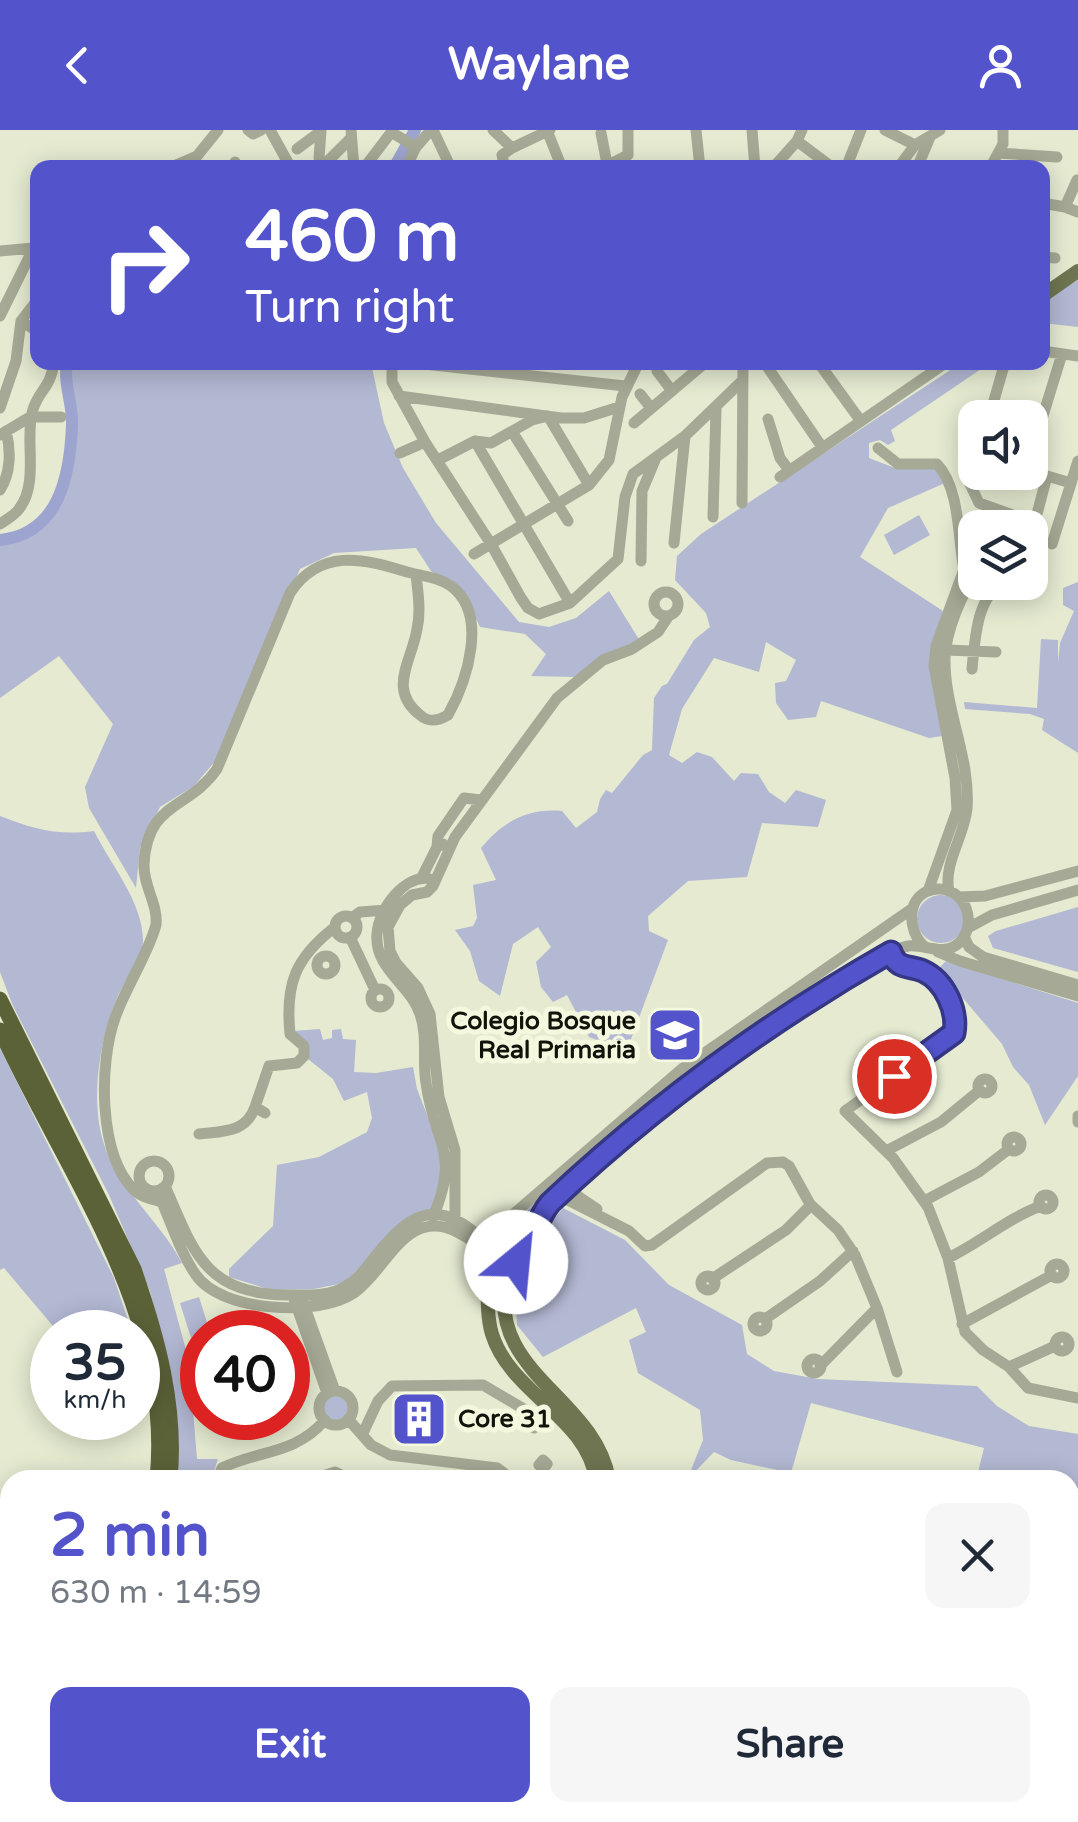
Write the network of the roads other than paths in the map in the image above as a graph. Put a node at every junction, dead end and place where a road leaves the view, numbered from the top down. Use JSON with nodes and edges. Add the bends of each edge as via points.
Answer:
{"nodes":[{"id":1,"x":218,"y":130,"type":"edge"},
{"id":2,"x":248,"y":130,"type":"edge"},
{"id":3,"x":261,"y":130,"type":"edge"},
{"id":4,"x":270,"y":130,"type":"edge"},
{"id":5,"x":432,"y":130,"type":"edge"},
{"id":6,"x":492,"y":130,"type":"edge"},
{"id":7,"x":628,"y":130,"type":"edge"},
{"id":8,"x":696,"y":130,"type":"edge"},
{"id":9,"x":752,"y":130,"type":"edge"},
{"id":10,"x":861,"y":130,"type":"edge"},
{"id":11,"x":885,"y":130,"type":"edge"},
{"id":12,"x":1003,"y":130,"type":"edge"},
{"id":13,"x":392,"y":131,"type":"edge"},
{"id":14,"x":549,"y":132,"type":"edge"},
{"id":15,"x":931,"y":132,"type":"edge"},
{"id":16,"x":351,"y":134,"type":"edge"},
{"id":17,"x":601,"y":134,"type":"dead end"},
{"id":18,"x":799,"y":135,"type":"edge"},
{"id":19,"x":916,"y":146,"type":"junction"},
{"id":20,"x":416,"y":147,"type":"junction"},
{"id":21,"x":512,"y":148,"type":"junction"},
{"id":22,"x":297,"y":149,"type":"dead end"},
{"id":23,"x":998,"y":152,"type":"junction"},
{"id":24,"x":1057,"y":157,"type":"dead end"},
{"id":25,"x":188,"y":160,"type":"edge"},
{"id":26,"x":287,"y":160,"type":"edge"},
{"id":27,"x":320,"y":160,"type":"edge"},
{"id":28,"x":327,"y":160,"type":"edge"},
{"id":29,"x":354,"y":160,"type":"edge"},
{"id":30,"x":370,"y":160,"type":"edge"},
{"id":31,"x":410,"y":160,"type":"edge"},
{"id":32,"x":447,"y":160,"type":"edge"},
{"id":33,"x":503,"y":160,"type":"edge"},
{"id":34,"x":559,"y":160,"type":"edge"},
{"id":35,"x":604,"y":160,"type":"edge"},
{"id":36,"x":616,"y":160,"type":"edge"},
{"id":37,"x":699,"y":160,"type":"edge"},
{"id":38,"x":754,"y":160,"type":"edge"},
{"id":39,"x":779,"y":160,"type":"edge"},
{"id":40,"x":824,"y":160,"type":"edge"},
{"id":41,"x":849,"y":160,"type":"edge"},
{"id":42,"x":905,"y":160,"type":"edge"},
{"id":43,"x":920,"y":160,"type":"edge"},
{"id":44,"x":994,"y":160,"type":"edge"},
{"id":45,"x":1078,"y":180,"type":"edge"},
{"id":46,"x":1072,"y":210,"type":"edge"},
{"id":47,"x":30,"y":244,"type":"edge"},
{"id":48,"x":0,"y":251,"type":"edge"},
{"id":49,"x":30,"y":253,"type":"edge"},
{"id":50,"x":1078,"y":271,"type":"edge"},
{"id":51,"x":1050,"y":290,"type":"edge"},
{"id":52,"x":30,"y":309,"type":"edge"},
{"id":53,"x":2,"y":310,"type":"edge"},
{"id":54,"x":21,"y":321,"type":"junction"},
{"id":55,"x":30,"y":327,"type":"edge"},
{"id":56,"x":1050,"y":352,"type":"edge"},
{"id":57,"x":1062,"y":354,"type":"junction"},
{"id":58,"x":1078,"y":356,"type":"edge"},
{"id":59,"x":53,"y":370,"type":"edge"},
{"id":60,"x":391,"y":370,"type":"edge"},
{"id":61,"x":481,"y":370,"type":"edge"},
{"id":62,"x":635,"y":370,"type":"edge"},
{"id":63,"x":657,"y":370,"type":"dead end"},
{"id":64,"x":694,"y":370,"type":"edge"},
{"id":65,"x":742,"y":370,"type":"edge"},
{"id":66,"x":769,"y":370,"type":"edge"},
{"id":67,"x":824,"y":370,"type":"edge"},
{"id":68,"x":931,"y":370,"type":"edge"},
{"id":69,"x":1003,"y":370,"type":"edge"},
{"id":70,"x":741,"y":382,"type":"junction"},
{"id":71,"x":626,"y":386,"type":"junction"},
{"id":72,"x":672,"y":391,"type":"junction"},
{"id":73,"x":640,"y":394,"type":"dead end"},
{"id":74,"x":400,"y":396,"type":"junction"},
{"id":75,"x":993,"y":400,"type":"edge"},
{"id":76,"x":1048,"y":400,"type":"edge"},
{"id":77,"x":0,"y":408,"type":"edge"},
{"id":78,"x":619,"y":408,"type":"junction"},
{"id":79,"x":651,"y":408,"type":"junction"},
{"id":80,"x":716,"y":408,"type":"junction"},
{"id":81,"x":548,"y":416,"type":"junction"},
{"id":82,"x":30,"y":417,"type":"junction"},
{"id":83,"x":61,"y":417,"type":"dead end"},
{"id":84,"x":768,"y":418,"type":"dead end"},
{"id":85,"x":860,"y":420,"type":"junction"},
{"id":86,"x":634,"y":423,"type":"dead end"},
{"id":87,"x":3,"y":433,"type":"edge"},
{"id":88,"x":513,"y":434,"type":"junction"},
{"id":89,"x":685,"y":436,"type":"junction"},
{"id":90,"x":475,"y":441,"type":"junction"},
{"id":91,"x":425,"y":442,"type":"junction"},
{"id":92,"x":822,"y":447,"type":"junction"},
{"id":93,"x":878,"y":448,"type":"dead end"},
{"id":94,"x":400,"y":453,"type":"dead end"},
{"id":95,"x":438,"y":460,"type":"junction"},
{"id":96,"x":655,"y":460,"type":"junction"},
{"id":97,"x":1078,"y":462,"type":"edge"},
{"id":98,"x":1071,"y":484,"type":"junction"},
{"id":99,"x":589,"y":485,"type":"junction"},
{"id":100,"x":0,"y":490,"type":"edge"},
{"id":101,"x":972,"y":490,"type":"edge"},
{"id":102,"x":557,"y":503,"type":"junction"},
{"id":103,"x":742,"y":503,"type":"dead end"},
{"id":104,"x":991,"y":510,"type":"edge"},
{"id":105,"x":1036,"y":510,"type":"edge"},
{"id":106,"x":713,"y":518,"type":"dead end"},
{"id":107,"x":568,"y":521,"type":"dead end"},
{"id":108,"x":0,"y":524,"type":"edge"},
{"id":109,"x":524,"y":524,"type":"junction"},
{"id":110,"x":958,"y":525,"type":"edge"},
{"id":111,"x":674,"y":543,"type":"dead end"},
{"id":112,"x":490,"y":544,"type":"junction"},
{"id":113,"x":1052,"y":544,"type":"dead end"},
{"id":114,"x":474,"y":554,"type":"dead end"},
{"id":115,"x":640,"y":560,"type":"dead end"},
{"id":116,"x":416,"y":574,"type":"junction"},
{"id":117,"x":958,"y":597,"type":"edge"},
{"id":118,"x":961,"y":600,"type":"edge"},
{"id":119,"x":988,"y":600,"type":"edge"},
{"id":120,"x":570,"y":603,"type":"junction"},
{"id":121,"x":668,"y":616,"type":"dead end"},
{"id":122,"x":948,"y":644,"type":"junction"},
{"id":123,"x":974,"y":647,"type":"junction"},
{"id":124,"x":996,"y":652,"type":"dead end"},
{"id":125,"x":972,"y":669,"type":"dead end"},
{"id":126,"x":481,"y":800,"type":"junction"},
{"id":127,"x":444,"y":850,"type":"junction"},
{"id":128,"x":1078,"y":871,"type":"edge"},
{"id":129,"x":422,"y":877,"type":"junction"},
{"id":130,"x":432,"y":886,"type":"junction"},
{"id":131,"x":1078,"y":890,"type":"edge"},
{"id":132,"x":928,"y":891,"type":"junction"},
{"id":133,"x":954,"y":894,"type":"junction"},
{"id":134,"x":912,"y":908,"type":"junction"},
{"id":135,"x":386,"y":910,"type":"junction"},
{"id":136,"x":378,"y":927,"type":"junction"},
{"id":137,"x":347,"y":929,"type":"junction"},
{"id":138,"x":966,"y":932,"type":"junction"},
{"id":139,"x":930,"y":948,"type":"junction"},
{"id":140,"x":891,"y":952,"type":"junction"},
{"id":141,"x":355,"y":953,"type":"junction"},
{"id":142,"x":336,"y":962,"type":"dead end"},
{"id":143,"x":1078,"y":985,"type":"edge"},
{"id":144,"x":375,"y":990,"type":"dead end"},
{"id":145,"x":1078,"y":996,"type":"edge"},
{"id":146,"x":0,"y":999,"type":"edge"},
{"id":147,"x":0,"y":1030,"type":"edge"},
{"id":148,"x":980,"y":1090,"type":"dead end"},
{"id":149,"x":653,"y":1093,"type":"junction"},
{"id":150,"x":663,"y":1105,"type":"junction"},
{"id":151,"x":198,"y":1134,"type":"dead end"},
{"id":152,"x":1009,"y":1149,"type":"dead end"},
{"id":153,"x":886,"y":1151,"type":"junction"},
{"id":154,"x":562,"y":1192,"type":"junction"},
{"id":155,"x":924,"y":1201,"type":"junction"},
{"id":156,"x":812,"y":1206,"type":"junction"},
{"id":157,"x":1041,"y":1206,"type":"dead end"},
{"id":158,"x":435,"y":1220,"type":"junction"},
{"id":159,"x":453,"y":1223,"type":"junction"},
{"id":160,"x":853,"y":1251,"type":"junction"},
{"id":161,"x":490,"y":1256,"type":"junction"},
{"id":162,"x":948,"y":1258,"type":"junction"},
{"id":163,"x":516,"y":1262,"type":"junction"},
{"id":164,"x":1052,"y":1275,"type":"dead end"},
{"id":165,"x":506,"y":1276,"type":"junction"},
{"id":166,"x":712,"y":1279,"type":"dead end"},
{"id":167,"x":298,"y":1300,"type":"junction"},
{"id":168,"x":877,"y":1308,"type":"junction"},
{"id":169,"x":764,"y":1320,"type":"dead end"},
{"id":170,"x":962,"y":1324,"type":"junction"},
{"id":171,"x":1056,"y":1346,"type":"dead end"},
{"id":172,"x":820,"y":1366,"type":"dead end"},
{"id":173,"x":1009,"y":1367,"type":"junction"},
{"id":174,"x":897,"y":1372,"type":"dead end"},
{"id":175,"x":331,"y":1392,"type":"junction"},
{"id":176,"x":1078,"y":1398,"type":"edge"},
{"id":177,"x":324,"y":1420,"type":"junction"},
{"id":178,"x":348,"y":1420,"type":"junction"},
{"id":179,"x":534,"y":1428,"type":"dead end"},
{"id":180,"x":363,"y":1432,"type":"junction"},
{"id":181,"x":156,"y":1470,"type":"edge"},
{"id":182,"x":170,"y":1470,"type":"edge"},
{"id":183,"x":221,"y":1470,"type":"edge"},
{"id":184,"x":500,"y":1470,"type":"edge"},
{"id":185,"x":594,"y":1470,"type":"edge"},
{"id":186,"x":606,"y":1470,"type":"edge"}],
"edges":[{"from":1,"to":25,"type":"street"},
{"from":2,"to":3,"type":"street"},
{"from":4,"to":26,"type":"street"},
{"from":5,"to":20,"type":"street"},
{"from":5,"to":32,"type":"street"},
{"from":6,"to":21,"type":"street"},
{"from":7,"to":36,"type":"street","via":[[628,154]]},
{"from":8,"to":37,"type":"street"},
{"from":9,"to":38,"type":"street"},
{"from":10,"to":41,"type":"street"},
{"from":11,"to":19,"type":"street"},
{"from":12,"to":23,"type":"street"},
{"from":13,"to":20,"type":"street"},
{"from":13,"to":30,"type":"street"},
{"from":14,"to":21,"type":"street"},
{"from":14,"to":34,"type":"street"},
{"from":15,"to":19,"type":"street"},
{"from":15,"to":43,"type":"street"},
{"from":16,"to":28,"type":"street"},
{"from":16,"to":29,"type":"street"},
{"from":17,"to":35,"type":"street"},
{"from":18,"to":39,"type":"street"},
{"from":18,"to":40,"type":"street"},
{"from":19,"to":42,"type":"street"},
{"from":20,"to":31,"type":"street"},
{"from":21,"to":33,"type":"street"},
{"from":22,"to":27,"type":"street","via":[[322,131]]},
{"from":23,"to":24,"type":"street"},
{"from":23,"to":44,"type":"street"},
{"from":45,"to":46,"type":"street"},
{"from":47,"to":48,"type":"street"},
{"from":49,"to":53,"type":"street"},
{"from":50,"to":51,"type":"main road"},
{"from":52,"to":54,"type":"street"},
{"from":54,"to":55,"type":"street"},
{"from":54,"to":77,"type":"street"},
{"from":56,"to":57,"type":"street"},
{"from":57,"to":58,"type":"street"},
{"from":57,"to":76,"type":"street"},
{"from":59,"to":82,"type":"street"},
{"from":60,"to":74,"type":"street"},
{"from":61,"to":71,"type":"street"},
{"from":62,"to":71,"type":"street"},
{"from":63,"to":72,"type":"street"},
{"from":64,"to":72,"type":"street"},
{"from":65,"to":70,"type":"street"},
{"from":66,"to":92,"type":"street"},
{"from":67,"to":85,"type":"street"},
{"from":68,"to":85,"type":"street"},
{"from":69,"to":75,"type":"street"},
{"from":70,"to":80,"type":"street"},
{"from":70,"to":103,"type":"street"},
{"from":71,"to":78,"type":"street"},
{"from":72,"to":79,"type":"street"},
{"from":73,"to":79,"type":"street"},
{"from":74,"to":81,"type":"street"},
{"from":74,"to":91,"type":"street"},
{"from":78,"to":81,"type":"street","via":[[584,418]]},
{"from":78,"to":99,"type":"street","via":[[609,460]]},
{"from":79,"to":86,"type":"street"},
{"from":80,"to":89,"type":"street"},
{"from":80,"to":106,"type":"street"},
{"from":81,"to":88,"type":"street"},
{"from":81,"to":99,"type":"street"},
{"from":82,"to":83,"type":"street"},
{"from":82,"to":87,"type":"street"},
{"from":82,"to":108,"type":"street","via":[[27,491],[20,509]]},
{"from":84,"to":92,"type":"street","via":[[785,473]]},
{"from":85,"to":92,"type":"street"},
{"from":87,"to":100,"type":"street","via":[[8,466]]},
{"from":88,"to":90,"type":"street"},
{"from":88,"to":102,"type":"street"},
{"from":89,"to":96,"type":"street"},
{"from":89,"to":111,"type":"street"},
{"from":90,"to":95,"type":"street"},
{"from":90,"to":109,"type":"street"},
{"from":91,"to":94,"type":"street"},
{"from":91,"to":95,"type":"street"},
{"from":93,"to":110,"type":"street","via":[[898,464],[937,464],[946,473]]},
{"from":95,"to":112,"type":"street"},
{"from":96,"to":115,"type":"street","via":[[642,492]]},
{"from":96,"to":120,"type":"street","via":[[634,474],[625,497],[618,559]]},
{"from":97,"to":98,"type":"street"},
{"from":98,"to":105,"type":"street","via":[[1047,476]]},
{"from":98,"to":113,"type":"street"},
{"from":99,"to":102,"type":"street"},
{"from":101,"to":104,"type":"street"},
{"from":102,"to":107,"type":"street"},
{"from":102,"to":109,"type":"street"},
{"from":109,"to":112,"type":"street"},
{"from":109,"to":120,"type":"street"},
{"from":112,"to":114,"type":"street"},
{"from":112,"to":120,"type":"street","via":[[528,608],[540,614]]},
{"from":116,"to":116,"type":"street","via":[[454,589],[472,622],[455,698],[436,721],[412,707],[401,684],[418,631]]},
{"from":116,"to":167,"type":"street","via":[[353,558],[331,560],[290,592],[217,769],[201,788],[165,810],[153,828],[144,870],[156,925],[115,1018],[106,1062],[105,1110],[122,1174],[145,1198],[162,1193],[195,1274],[251,1305]]},
{"from":117,"to":132,"type":"street","via":[[934,666],[956,810]]},
{"from":118,"to":122,"type":"street"},
{"from":119,"to":123,"type":"street"},
{"from":121,"to":126,"type":"street","via":[[658,632],[594,666],[557,698]]},
{"from":122,"to":123,"type":"street"},
{"from":122,"to":133,"type":"street","via":[[951,704],[966,776],[966,810],[948,872]]},
{"from":123,"to":124,"type":"street"},
{"from":123,"to":125,"type":"street"},
{"from":126,"to":127,"type":"street"},
{"from":126,"to":127,"type":"street","via":[[464,798],[438,836]]},
{"from":127,"to":129,"type":"street"},
{"from":127,"to":130,"type":"street"},
{"from":128,"to":133,"type":"street","via":[[985,896]]},
{"from":129,"to":130,"type":"street"},
{"from":129,"to":135,"type":"street","via":[[408,883]]},
{"from":130,"to":159,"type":"street","via":[[400,905],[388,927],[396,963],[430,1014],[439,1097],[455,1150]]},
{"from":131,"to":138,"type":"street","via":[[992,915]]},
{"from":132,"to":133,"type":"street"},
{"from":132,"to":134,"type":"street"},
{"from":133,"to":138,"type":"street","via":[[969,916]]},
{"from":134,"to":139,"type":"street","via":[[911,926]]},
{"from":134,"to":149,"type":"street"},
{"from":135,"to":136,"type":"street"},
{"from":135,"to":137,"type":"street","via":[[360,912]]},
{"from":136,"to":137,"type":"street"},
{"from":136,"to":158,"type":"street","via":[[386,968],[411,996],[424,1034],[426,1085],[447,1174]]},
{"from":137,"to":141,"type":"street"},
{"from":137,"to":151,"type":"street","via":[[319,939],[292,973],[290,1034],[304,1046],[304,1056],[269,1066],[260,1110],[242,1128]]},
{"from":138,"to":139,"type":"street","via":[[953,947]]},
{"from":138,"to":143,"type":"street","via":[[968,947],[983,957]]},
{"from":139,"to":140,"type":"street"},
{"from":139,"to":145,"type":"street"},
{"from":140,"to":150,"type":"street","via":[[815,996]]},
{"from":140,"to":153,"type":"street","via":[[904,968],[937,980],[956,1020],[954,1033],[937,1047],[845,1110]]},
{"from":141,"to":142,"type":"street"},
{"from":141,"to":144,"type":"street"},
{"from":146,"to":182,"type":"highway","via":[[145,1299],[164,1368]]},
{"from":147,"to":181,"type":"highway","via":[[139,1316],[158,1420]]},
{"from":148,"to":153,"type":"street","via":[[941,1122]]},
{"from":149,"to":150,"type":"street"},
{"from":149,"to":161,"type":"street","via":[[502,1224]]},
{"from":150,"to":154,"type":"street"},
{"from":152,"to":155,"type":"street"},
{"from":153,"to":155,"type":"street"},
{"from":154,"to":156,"type":"street","via":[[645,1246],[773,1161],[789,1166]]},
{"from":154,"to":163,"type":"street","via":[[541,1213]]},
{"from":155,"to":162,"type":"street"},
{"from":156,"to":160,"type":"street"},
{"from":156,"to":166,"type":"street"},
{"from":157,"to":162,"type":"street"},
{"from":158,"to":159,"type":"street","via":[[445,1213]]},
{"from":158,"to":167,"type":"street","via":[[414,1220],[397,1232],[342,1289]]},
{"from":159,"to":161,"type":"street"},
{"from":160,"to":168,"type":"street"},
{"from":160,"to":169,"type":"street"},
{"from":161,"to":163,"type":"main road","via":[[502,1246]]},
{"from":161,"to":165,"type":"main road","via":[[498,1277]]},
{"from":161,"to":185,"type":"main road","via":[[489,1316],[500,1354],[582,1444]]},
{"from":162,"to":170,"type":"street"},
{"from":163,"to":165,"type":"main road"},
{"from":164,"to":170,"type":"street"},
{"from":165,"to":186,"type":"main road","via":[[506,1328],[516,1349],[597,1441]]},
{"from":167,"to":175,"type":"street"},
{"from":168,"to":172,"type":"street"},
{"from":168,"to":174,"type":"street"},
{"from":170,"to":173,"type":"street","via":[[983,1350]]},
{"from":171,"to":173,"type":"street"},
{"from":173,"to":176,"type":"street","via":[[1028,1388]]},
{"from":175,"to":177,"type":"street","via":[[319,1406]]},
{"from":175,"to":178,"type":"street","via":[[346,1394],[352,1403]]},
{"from":177,"to":178,"type":"street"},
{"from":177,"to":183,"type":"street","via":[[303,1439]]},
{"from":178,"to":180,"type":"street"},
{"from":179,"to":180,"type":"street","via":[[529,1412],[483,1385],[406,1385],[386,1391]]},
{"from":180,"to":184,"type":"street","via":[[390,1455]]}]}
